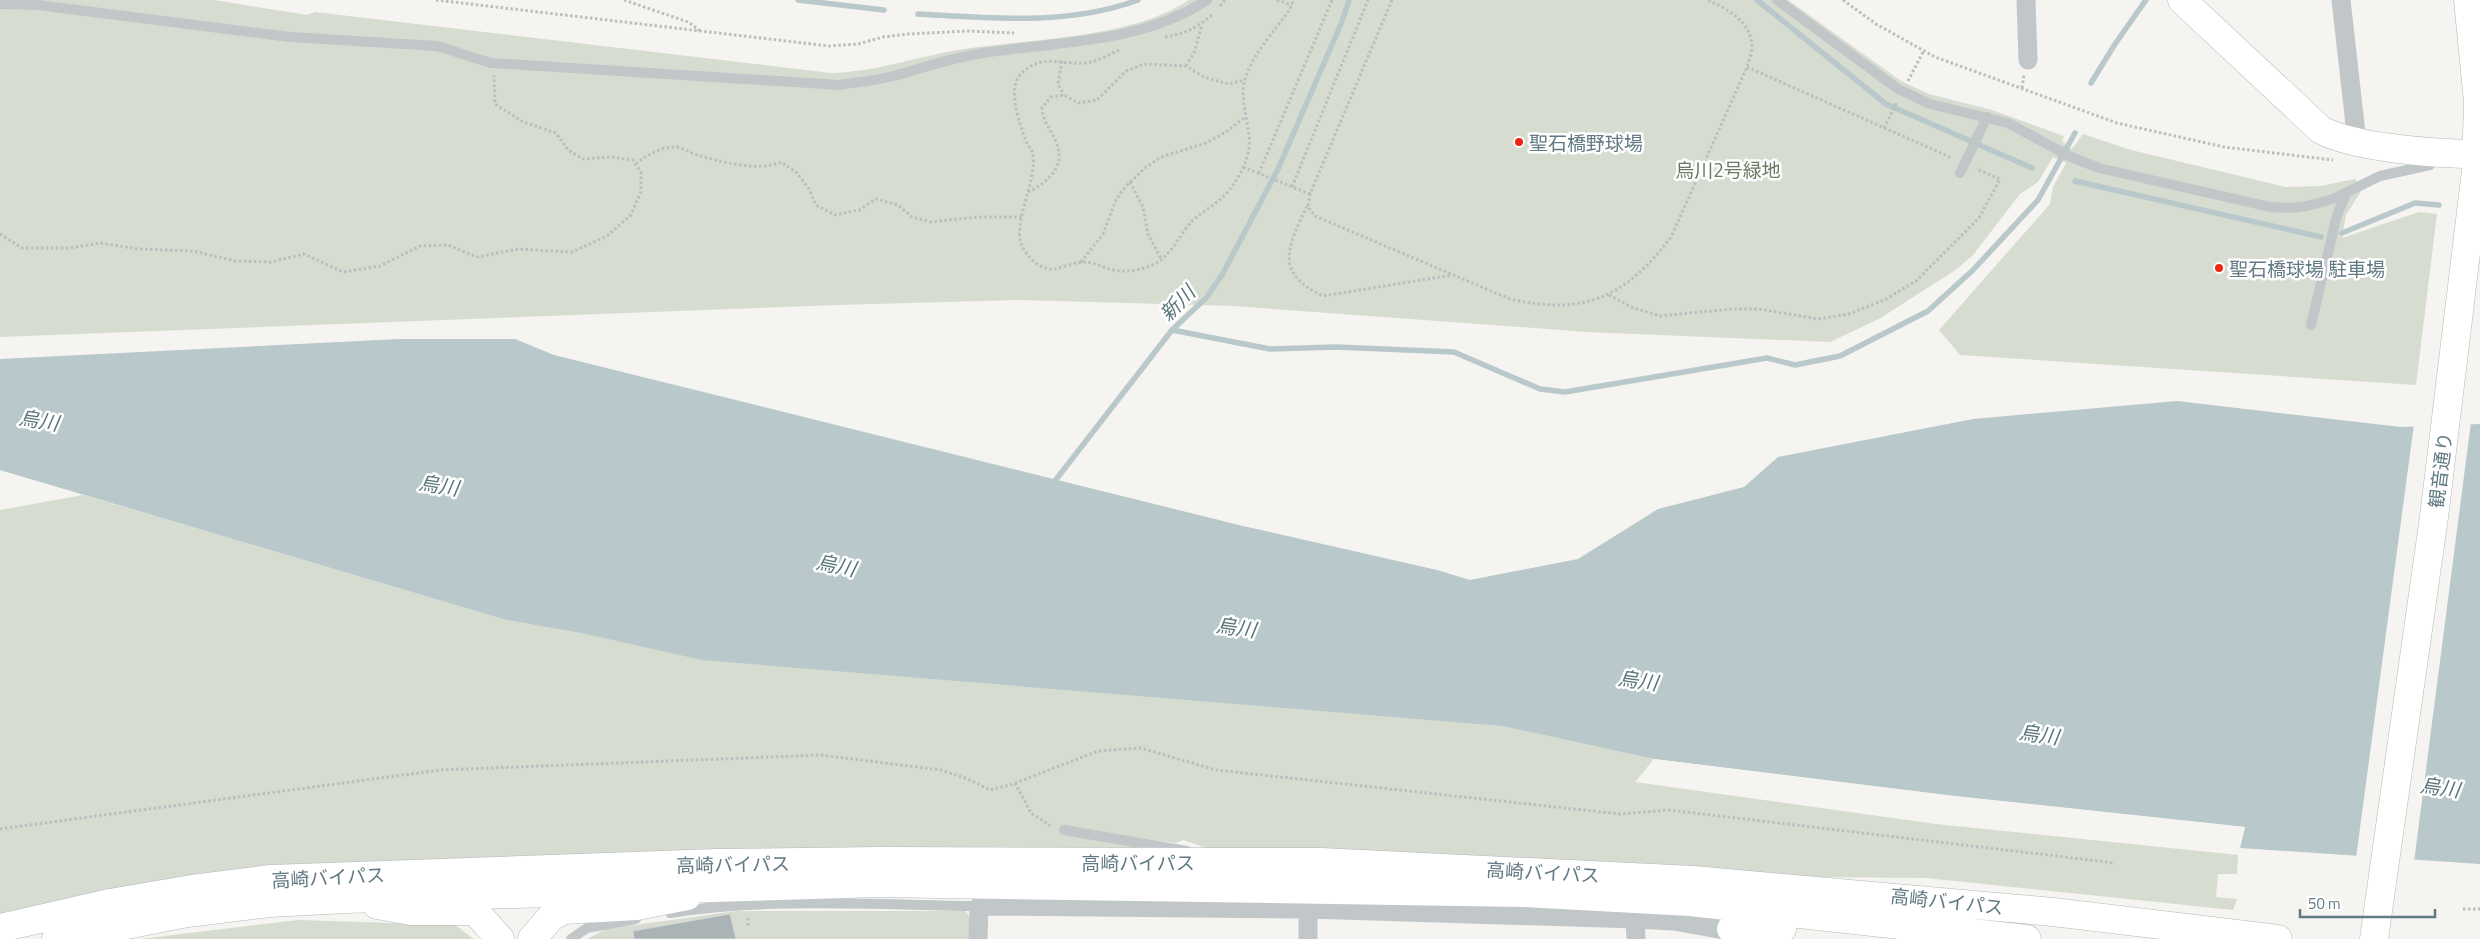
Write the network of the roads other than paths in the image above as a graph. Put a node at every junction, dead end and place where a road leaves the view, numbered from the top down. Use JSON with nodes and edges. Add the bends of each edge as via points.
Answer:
{"nodes":[{"id":1,"x":1207,"y":0,"type":"edge"},
{"id":2,"x":1776,"y":0,"type":"edge"},
{"id":3,"x":2026,"y":0,"type":"edge"},
{"id":4,"x":2182,"y":0,"type":"edge"},
{"id":5,"x":2341,"y":0,"type":"edge"},
{"id":6,"x":2468,"y":0,"type":"edge"},
{"id":7,"x":0,"y":4,"type":"edge"},
{"id":8,"x":2028,"y":60,"type":"dead end"},
{"id":9,"x":1987,"y":117,"type":"junction"},
{"id":10,"x":2348,"y":151,"type":"junction"},
{"id":11,"x":2438,"y":152,"type":"junction"},
{"id":12,"x":2477,"y":163,"type":"edge"},
{"id":13,"x":1962,"y":168,"type":"road end"},
{"id":14,"x":2347,"y":192,"type":"junction"},
{"id":15,"x":2311,"y":325,"type":"dead end"},
{"id":16,"x":1064,"y":830,"type":"road end"},
{"id":17,"x":1190,"y":862,"type":"junction"},
{"id":18,"x":715,"y":887,"type":"junction"},
{"id":19,"x":346,"y":899,"type":"junction"},
{"id":20,"x":979,"y":906,"type":"junction"},
{"id":21,"x":1308,"y":909,"type":"junction"},
{"id":22,"x":1635,"y":919,"type":"junction"},
{"id":23,"x":0,"y":928,"type":"edge"},
{"id":24,"x":1731,"y":929,"type":"junction"},
{"id":25,"x":2375,"y":934,"type":"edge"},
{"id":26,"x":56,"y":939,"type":"edge"},
{"id":27,"x":500,"y":939,"type":"edge"},
{"id":28,"x":532,"y":939,"type":"edge"},
{"id":29,"x":572,"y":939,"type":"edge"},
{"id":30,"x":978,"y":939,"type":"edge"},
{"id":31,"x":1308,"y":939,"type":"edge"},
{"id":32,"x":1636,"y":939,"type":"edge"},
{"id":33,"x":1759,"y":939,"type":"edge"},
{"id":34,"x":1865,"y":939,"type":"edge"},
{"id":35,"x":2026,"y":939,"type":"edge"},
{"id":36,"x":2278,"y":939,"type":"edge"}],
"edges":[{"from":1,"to":7,"type":"lane","via":[[1157,26],[1120,35],[976,54],[887,78],[840,85],[494,63],[437,46],[290,37],[38,5]]},
{"from":2,"to":9,"type":"lane","via":[[1898,89],[1930,104]]},
{"from":3,"to":8,"type":"street"},
{"from":4,"to":10,"type":"main road","via":[[2321,130],[2335,137]]},
{"from":5,"to":10,"type":"street"},
{"from":6,"to":12,"type":"main road","name":"観音通り","via":[[2478,102]]},
{"from":9,"to":13,"type":"lane"},
{"from":9,"to":14,"type":"lane","via":[[2008,123],[2099,168],[2270,207],[2307,206]]},
{"from":10,"to":11,"type":"main road"},
{"from":11,"to":12,"type":"main road"},
{"from":11,"to":14,"type":"lane","via":[[2430,165],[2380,176]]},
{"from":12,"to":25,"type":"main road","name":"観音通り","via":[[2434,517]]},
{"from":14,"to":15,"type":"lane","via":[[2337,214]]},
{"from":16,"to":17,"type":"lane","via":[[1187,850]]},
{"from":17,"to":23,"type":"main road","name":"高崎バイパス","via":[[726,863],[270,879],[110,903]]},
{"from":17,"to":36,"type":"main road","name":"高崎バイパス","via":[[1321,862],[1693,880],[2053,912]]},
{"from":18,"to":19,"type":"main road","name":"高崎バイパス"},
{"from":18,"to":28,"type":"main road","via":[[637,906],[564,910],[551,917]]},
{"from":18,"to":35,"type":"main road","name":"高崎バイパス","via":[[1030,884],[1523,893],[1690,902]]},
{"from":19,"to":26,"type":"main road","name":"高崎バイパス","via":[[270,903],[187,913]]},
{"from":19,"to":27,"type":"main road","via":[[411,911],[475,912]]},
{"from":20,"to":21,"type":"street"},
{"from":20,"to":29,"type":"lane","via":[[712,906],[587,928]]},
{"from":20,"to":30,"type":"street"},
{"from":21,"to":22,"type":"street"},
{"from":21,"to":31,"type":"street"},
{"from":22,"to":24,"type":"street"},
{"from":22,"to":32,"type":"street"},
{"from":24,"to":33,"type":"street"},
{"from":24,"to":34,"type":"main road","via":[[1760,925]]}]}
